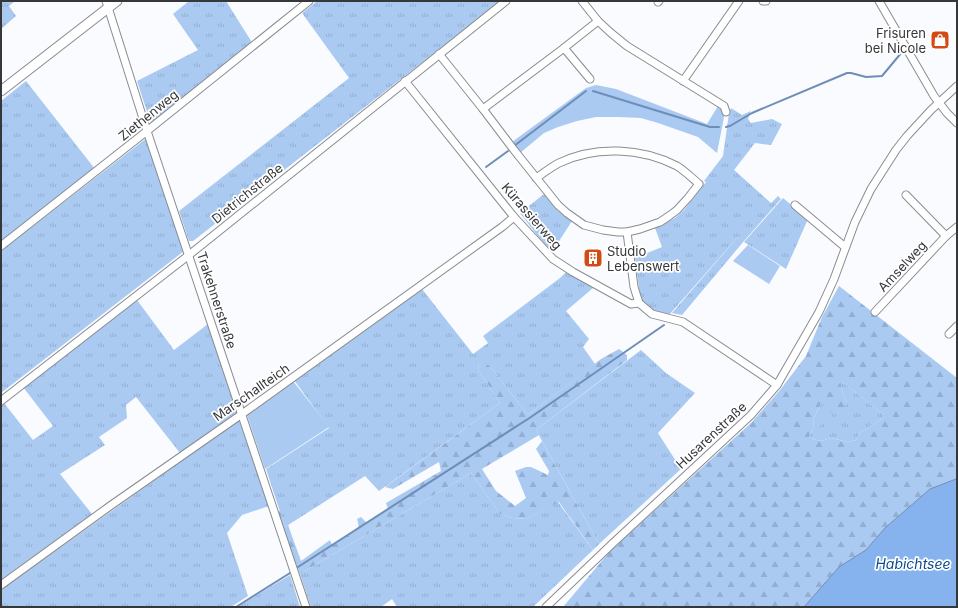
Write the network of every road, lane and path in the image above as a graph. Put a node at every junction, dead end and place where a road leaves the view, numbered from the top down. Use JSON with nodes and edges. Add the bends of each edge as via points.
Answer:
{"nodes":[{"id":1,"x":117,"y":1,"type":"edge"},
{"id":2,"x":309,"y":1,"type":"edge"},
{"id":3,"x":506,"y":1,"type":"edge"},
{"id":4,"x":582,"y":1,"type":"edge"},
{"id":5,"x":739,"y":1,"type":"edge"},
{"id":6,"x":879,"y":1,"type":"edge"},
{"id":7,"x":107,"y":4,"type":"edge"},
{"id":8,"x":598,"y":21,"type":"junction"},
{"id":9,"x":564,"y":48,"type":"junction"},
{"id":10,"x":439,"y":54,"type":"junction"},
{"id":11,"x":590,"y":79,"type":"dead end"},
{"id":12,"x":683,"y":80,"type":"junction"},
{"id":13,"x":405,"y":81,"type":"junction"},
{"id":14,"x":957,"y":86,"type":"edge"},
{"id":15,"x":1,"y":91,"type":"edge"},
{"id":16,"x":939,"y":104,"type":"junction"},
{"id":17,"x":483,"y":109,"type":"junction"},
{"id":18,"x":726,"y":112,"type":"dead end"},
{"id":19,"x":957,"y":123,"type":"edge"},
{"id":20,"x":148,"y":131,"type":"junction"},
{"id":21,"x":536,"y":178,"type":"junction"},
{"id":22,"x":906,"y":195,"type":"dead end"},
{"id":23,"x":795,"y":205,"type":"dead end"},
{"id":24,"x":514,"y":217,"type":"junction"},
{"id":25,"x":956,"y":230,"type":"edge"},
{"id":26,"x":627,"y":232,"type":"junction"},
{"id":27,"x":946,"y":236,"type":"junction"},
{"id":28,"x":1,"y":246,"type":"edge"},
{"id":29,"x":845,"y":247,"type":"junction"},
{"id":30,"x":189,"y":254,"type":"junction"},
{"id":31,"x":639,"y":304,"type":"junction"},
{"id":32,"x":875,"y":312,"type":"dead end"},
{"id":33,"x":957,"y":326,"type":"edge"},
{"id":34,"x":949,"y":334,"type":"dead end"},
{"id":35,"x":777,"y":385,"type":"junction"},
{"id":36,"x":1,"y":401,"type":"edge"},
{"id":37,"x":242,"y":414,"type":"junction"},
{"id":38,"x":1,"y":586,"type":"edge"},
{"id":39,"x":306,"y":607,"type":"edge"},
{"id":40,"x":546,"y":607,"type":"edge"}],
"edges":[{"from":1,"to":7,"type":"street"},
{"from":2,"to":20,"type":"street","name":"Ziethenweg"},
{"from":3,"to":10,"type":"street","name":"Dietrichstraße"},
{"from":4,"to":8,"type":"street"},
{"from":5,"to":12,"type":"street"},
{"from":6,"to":16,"type":"street"},
{"from":7,"to":15,"type":"street"},
{"from":7,"to":20,"type":"street","name":"Trakehnerstraße"},
{"from":8,"to":9,"type":"street"},
{"from":8,"to":12,"type":"street","via":[[627,46]]},
{"from":9,"to":11,"type":"street"},
{"from":9,"to":17,"type":"street"},
{"from":10,"to":13,"type":"street","name":"Dietrichstraße"},
{"from":10,"to":17,"type":"street"},
{"from":12,"to":18,"type":"street","via":[[724,106]]},
{"from":13,"to":24,"type":"street","name":"Kürassierweg"},
{"from":13,"to":30,"type":"street","name":"Dietrichstraße"},
{"from":14,"to":16,"type":"street","name":"Husarenstraße"},
{"from":16,"to":19,"type":"street"},
{"from":16,"to":29,"type":"street","name":"Husarenstraße","via":[[917,125],[892,157],[871,189]]},
{"from":17,"to":21,"type":"street"},
{"from":20,"to":28,"type":"street","name":"Ziethenweg"},
{"from":20,"to":30,"type":"street","name":"Trakehnerstraße"},
{"from":21,"to":26,"type":"street","via":[[558,205],[584,225]]},
{"from":21,"to":26,"type":"street","via":[[559,163],[573,158],[618,151],[652,156],[679,167],[699,184],[677,210],[660,222]]},
{"from":22,"to":27,"type":"street"},
{"from":23,"to":29,"type":"street"},
{"from":24,"to":31,"type":"street","name":"Kürassierweg","via":[[553,259],[631,304]]},
{"from":24,"to":37,"type":"street","name":"Marschallteich"},
{"from":25,"to":27,"type":"street","name":"Amselweg"},
{"from":26,"to":31,"type":"street"},
{"from":27,"to":32,"type":"street","name":"Amselweg"},
{"from":29,"to":35,"type":"street","name":"Husarenstraße","via":[[819,312]]},
{"from":30,"to":36,"type":"street","name":"Dietrichstraße"},
{"from":30,"to":37,"type":"street","name":"Trakehnerstraße"},
{"from":31,"to":35,"type":"street","name":"Kürassierweg","via":[[652,314],[683,322]]},
{"from":33,"to":34,"type":"street"},
{"from":35,"to":40,"type":"street","name":"Husarenstraße","via":[[751,415]]},
{"from":37,"to":38,"type":"street","name":"Marschallteich"},
{"from":37,"to":39,"type":"street","name":"Trakehnerstraße"}]}
